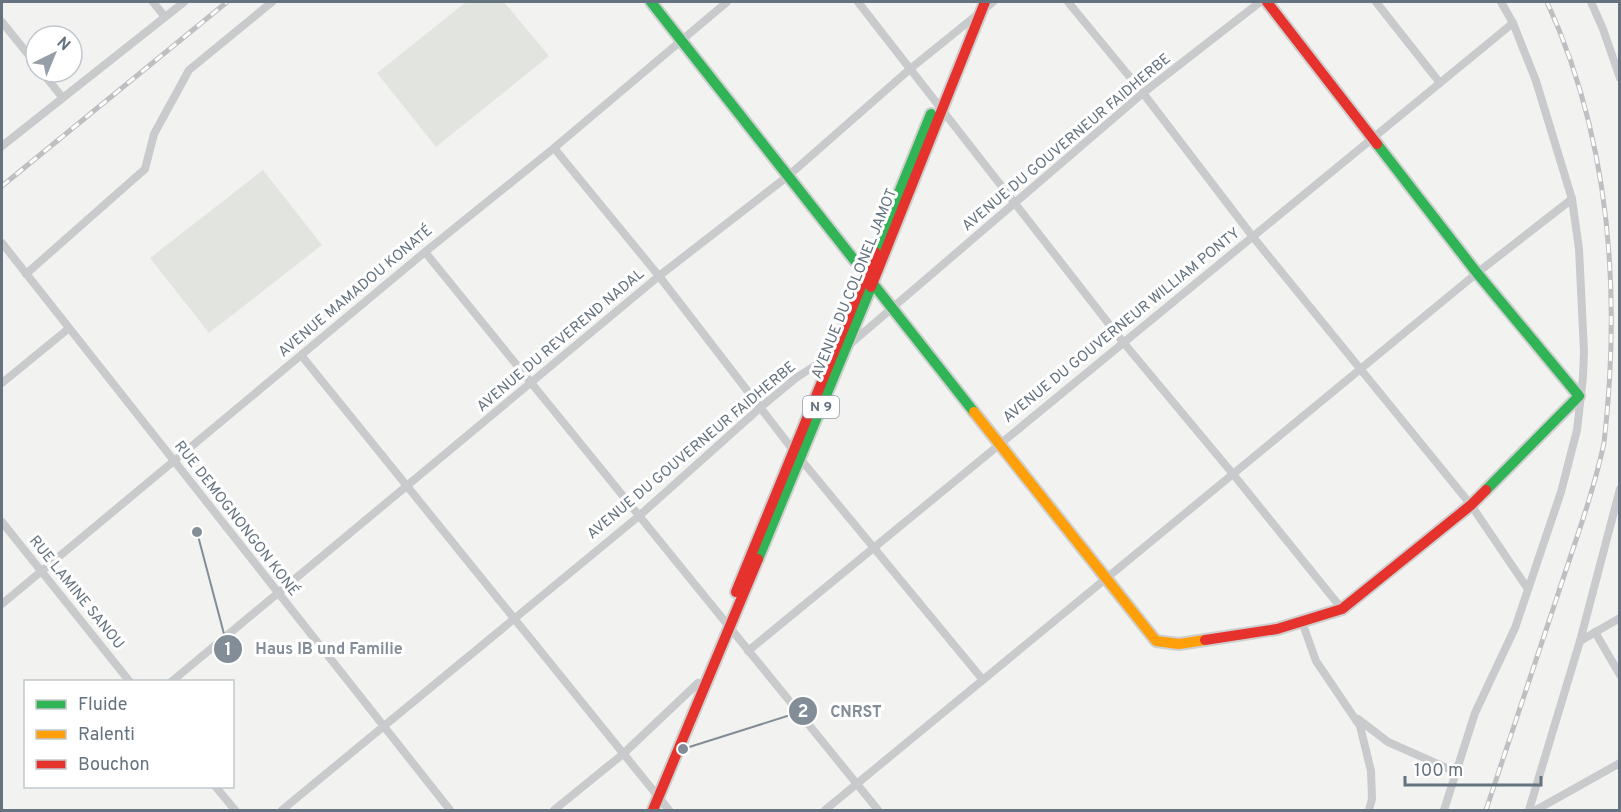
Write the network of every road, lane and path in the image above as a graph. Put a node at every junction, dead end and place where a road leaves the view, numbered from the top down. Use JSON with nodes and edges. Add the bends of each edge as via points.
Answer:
{"nodes":[{"id":1,"x":153,"y":2,"type":"edge"},
{"id":2,"x":184,"y":2,"type":"edge"},
{"id":3,"x":272,"y":2,"type":"edge"},
{"id":4,"x":651,"y":2,"type":"edge"},
{"id":5,"x":727,"y":2,"type":"edge"},
{"id":6,"x":858,"y":2,"type":"edge"},
{"id":7,"x":993,"y":2,"type":"edge"},
{"id":8,"x":1068,"y":2,"type":"edge"},
{"id":9,"x":1260,"y":2,"type":"edge"},
{"id":10,"x":1267,"y":2,"type":"edge"},
{"id":11,"x":1376,"y":2,"type":"edge"},
{"id":12,"x":1501,"y":2,"type":"edge"},
{"id":13,"x":1591,"y":2,"type":"edge"},
{"id":14,"x":981,"y":4,"type":"edge"},
{"id":15,"x":165,"y":17,"type":"junction"},
{"id":16,"x":2,"y":22,"type":"edge"},
{"id":17,"x":968,"y":22,"type":"junction"},
{"id":18,"x":1513,"y":23,"type":"junction"},
{"id":19,"x":681,"y":39,"type":"junction"},
{"id":20,"x":24,"y":49,"type":"edge"},
{"id":21,"x":910,"y":69,"type":"junction"},
{"id":22,"x":1619,"y":76,"type":"edge"},
{"id":23,"x":1440,"y":82,"type":"junction"},
{"id":24,"x":52,"y":84,"type":"edge"},
{"id":25,"x":1143,"y":93,"type":"junction"},
{"id":26,"x":62,"y":97,"type":"junction"},
{"id":27,"x":939,"y":106,"type":"junction"},
{"id":28,"x":1372,"y":138,"type":"junction"},
{"id":29,"x":2,"y":146,"type":"edge"},
{"id":30,"x":554,"y":148,"type":"junction"},
{"id":31,"x":788,"y":176,"type":"junction"},
{"id":32,"x":1572,"y":199,"type":"junction"},
{"id":33,"x":1016,"y":203,"type":"junction"},
{"id":34,"x":1252,"y":237,"type":"junction"},
{"id":35,"x":2,"y":243,"type":"edge"},
{"id":36,"x":425,"y":252,"type":"junction"},
{"id":37,"x":1477,"y":273,"type":"junction"},
{"id":38,"x":26,"y":274,"type":"junction"},
{"id":39,"x":865,"y":274,"type":"junction"},
{"id":40,"x":659,"y":276,"type":"junction"},
{"id":41,"x":872,"y":284,"type":"junction"},
{"id":42,"x":892,"y":308,"type":"junction"},
{"id":43,"x":68,"y":329,"type":"junction"},
{"id":44,"x":1123,"y":342,"type":"junction"},
{"id":45,"x":844,"y":349,"type":"junction"},
{"id":46,"x":832,"y":354,"type":"junction"},
{"id":47,"x":301,"y":355,"type":"junction"},
{"id":48,"x":1360,"y":369,"type":"junction"},
{"id":49,"x":2,"y":383,"type":"edge"},
{"id":50,"x":532,"y":383,"type":"junction"},
{"id":51,"x":1579,"y":396,"type":"junction"},
{"id":52,"x":761,"y":406,"type":"junction"},
{"id":53,"x":1000,"y":444,"type":"junction"},
{"id":54,"x":797,"y":454,"type":"junction"},
{"id":55,"x":173,"y":461,"type":"junction"},
{"id":56,"x":1233,"y":474,"type":"junction"},
{"id":57,"x":407,"y":486,"type":"junction"},
{"id":58,"x":1620,"y":489,"type":"edge"},
{"id":59,"x":1471,"y":505,"type":"junction"},
{"id":60,"x":639,"y":516,"type":"junction"},
{"id":61,"x":2,"y":522,"type":"edge"},
{"id":62,"x":874,"y":548,"type":"junction"},
{"id":63,"x":41,"y":571,"type":"junction"},
{"id":64,"x":1107,"y":578,"type":"junction"},
{"id":65,"x":1528,"y":589,"type":"junction"},
{"id":66,"x":278,"y":593,"type":"junction"},
{"id":67,"x":2,"y":604,"type":"edge"},
{"id":68,"x":1342,"y":609,"type":"junction"},
{"id":69,"x":1620,"y":618,"type":"edge"},
{"id":70,"x":514,"y":619,"type":"junction"},
{"id":71,"x":1302,"y":622,"type":"junction"},
{"id":72,"x":727,"y":625,"type":"junction"},
{"id":73,"x":1595,"y":632,"type":"junction"},
{"id":74,"x":1580,"y":640,"type":"junction"},
{"id":75,"x":748,"y":651,"type":"junction"},
{"id":76,"x":1620,"y":675,"type":"edge"},
{"id":77,"x":129,"y":680,"type":"edge"},
{"id":78,"x":172,"y":680,"type":"edge"},
{"id":79,"x":983,"y":680,"type":"junction"},
{"id":80,"x":698,"y":683,"type":"junction"},
{"id":81,"x":1355,"y":716,"type":"junction"},
{"id":82,"x":383,"y":727,"type":"junction"},
{"id":83,"x":623,"y":754,"type":"junction"},
{"id":84,"x":1620,"y":763,"type":"edge"},
{"id":85,"x":1456,"y":772,"type":"junction"},
{"id":86,"x":857,"y":784,"type":"junction"},
{"id":87,"x":217,"y":788,"type":"edge"},
{"id":88,"x":656,"y":794,"type":"junction"},
{"id":89,"x":235,"y":810,"type":"edge"},
{"id":90,"x":282,"y":810,"type":"edge"},
{"id":91,"x":450,"y":810,"type":"edge"},
{"id":92,"x":554,"y":810,"type":"edge"},
{"id":93,"x":645,"y":810,"type":"edge"},
{"id":94,"x":653,"y":810,"type":"edge"},
{"id":95,"x":669,"y":810,"type":"edge"},
{"id":96,"x":825,"y":810,"type":"edge"},
{"id":97,"x":878,"y":810,"type":"edge"},
{"id":98,"x":1370,"y":810,"type":"edge"},
{"id":99,"x":1444,"y":810,"type":"edge"},
{"id":100,"x":1528,"y":810,"type":"edge"},
{"id":101,"x":1536,"y":810,"type":"edge"}],
"edges":[{"from":1,"to":15,"type":"street"},
{"from":2,"to":15,"type":"street"},
{"from":3,"to":38,"type":"street","via":[[189,70],[154,135],[145,169]]},
{"from":4,"to":19,"type":"street"},
{"from":5,"to":19,"type":"street","name":"AVENUE MAMADOU KONATÉ"},
{"from":6,"to":21,"type":"street"},
{"from":7,"to":14,"type":"street"},
{"from":8,"to":25,"type":"street"},
{"from":9,"to":25,"type":"street","name":"AVENUE DU GOUVERNEUR FAIDHERBE"},
{"from":10,"to":28,"type":"street"},
{"from":11,"to":23,"type":"street"},
{"from":12,"to":18,"type":"street"},
{"from":13,"to":22,"type":"street"},
{"from":14,"to":17,"type":"street","name":"AVENUE DU COLONEL JAMOT","number":"N 9"},
{"from":14,"to":27,"type":"street","name":"AVENUE DU COLONEL JAMOT","number":"N 9"},
{"from":15,"to":26,"type":"street"},
{"from":16,"to":20,"type":"street"},
{"from":17,"to":21,"type":"street","name":"AVENUE DU REVEREND NADAL"},
{"from":17,"to":27,"type":"street","name":"AVENUE DU COLONEL JAMOT","number":"N 9"},
{"from":18,"to":23,"type":"street","name":"AVENUE DU GOUVERNEUR WILLIAM PONTY"},
{"from":18,"to":32,"type":"street","via":[[1536,81]]},
{"from":19,"to":30,"type":"street","name":"AVENUE MAMADOU KONATÉ"},
{"from":19,"to":31,"type":"street"},
{"from":21,"to":27,"type":"street"},
{"from":21,"to":31,"type":"street","name":"AVENUE DU REVEREND NADAL"},
{"from":23,"to":28,"type":"street","name":"AVENUE DU GOUVERNEUR WILLIAM PONTY"},
{"from":24,"to":26,"type":"street"},
{"from":25,"to":33,"type":"street","name":"AVENUE DU GOUVERNEUR FAIDHERBE"},
{"from":25,"to":34,"type":"street"},
{"from":26,"to":29,"type":"street"},
{"from":27,"to":33,"type":"street"},
{"from":27,"to":39,"type":"street","name":"AVENUE DU COLONEL JAMOT","number":"N 9"},
{"from":27,"to":41,"type":"street","name":"AVENUE DU COLONEL JAMOT","number":"N 9"},
{"from":28,"to":34,"type":"street","name":"AVENUE DU GOUVERNEUR WILLIAM PONTY"},
{"from":28,"to":37,"type":"street"},
{"from":30,"to":36,"type":"street","name":"AVENUE MAMADOU KONATÉ"},
{"from":30,"to":40,"type":"street"},
{"from":31,"to":39,"type":"street"},
{"from":31,"to":40,"type":"street","name":"AVENUE DU REVEREND NADAL"},
{"from":32,"to":37,"type":"street"},
{"from":32,"to":51,"type":"street","via":[[1579,249],[1584,351]]},
{"from":33,"to":42,"type":"street","name":"AVENUE DU GOUVERNEUR FAIDHERBE"},
{"from":33,"to":44,"type":"street"},
{"from":34,"to":44,"type":"street","name":"AVENUE DU GOUVERNEUR WILLIAM PONTY"},
{"from":34,"to":48,"type":"street"},
{"from":35,"to":38,"type":"street","name":"RUE DEMOGNONGON KONÉ"},
{"from":36,"to":47,"type":"street","name":"AVENUE MAMADOU KONATÉ"},
{"from":36,"to":50,"type":"street"},
{"from":37,"to":48,"type":"street"},
{"from":37,"to":51,"type":"street"},
{"from":38,"to":43,"type":"street","name":"RUE DEMOGNONGON KONÉ"},
{"from":39,"to":41,"type":"street"},
{"from":39,"to":46,"type":"street","name":"AVENUE DU COLONEL JAMOT","number":"N 9"},
{"from":40,"to":50,"type":"street","name":"AVENUE DU REVEREND NADAL"},
{"from":40,"to":52,"type":"street"},
{"from":41,"to":42,"type":"street"},
{"from":41,"to":45,"type":"street","name":"AVENUE DU COLONEL JAMOT","number":"N 9"},
{"from":42,"to":45,"type":"street","name":"AVENUE DU GOUVERNEUR FAIDHERBE"},
{"from":42,"to":53,"type":"street"},
{"from":43,"to":49,"type":"street"},
{"from":43,"to":55,"type":"street","name":"RUE DEMOGNONGON KONÉ"},
{"from":44,"to":53,"type":"street","name":"AVENUE DU GOUVERNEUR WILLIAM PONTY"},
{"from":44,"to":56,"type":"street"},
{"from":45,"to":46,"type":"street","name":"AVENUE DU GOUVERNEUR FAIDHERBE"},
{"from":45,"to":54,"type":"street","name":"AVENUE DU COLONEL JAMOT","number":"N 9"},
{"from":46,"to":52,"type":"street","name":"AVENUE DU GOUVERNEUR FAIDHERBE"},
{"from":46,"to":54,"type":"street","name":"AVENUE DU COLONEL JAMOT","number":"N 9"},
{"from":47,"to":55,"type":"street","name":"AVENUE MAMADOU KONATÉ"},
{"from":47,"to":57,"type":"street"},
{"from":48,"to":56,"type":"street"},
{"from":48,"to":59,"type":"street"},
{"from":50,"to":57,"type":"street","name":"AVENUE DU REVEREND NADAL"},
{"from":50,"to":60,"type":"street"},
{"from":51,"to":59,"type":"street"},
{"from":51,"to":65,"type":"street","via":[[1577,430],[1561,492]]},
{"from":52,"to":54,"type":"street"},
{"from":52,"to":60,"type":"street","name":"AVENUE DU GOUVERNEUR FAIDHERBE"},
{"from":53,"to":62,"type":"street","name":"AVENUE DU GOUVERNEUR WILLIAM PONTY"},
{"from":53,"to":64,"type":"street"},
{"from":54,"to":62,"type":"street"},
{"from":54,"to":72,"type":"street","name":"AVENUE DU COLONEL JAMOT","number":"N 9"},
{"from":55,"to":63,"type":"street","name":"AVENUE MAMADOU KONATÉ"},
{"from":55,"to":66,"type":"street","name":"RUE DEMOGNONGON KONÉ"},
{"from":56,"to":64,"type":"street"},
{"from":56,"to":68,"type":"street"},
{"from":57,"to":66,"type":"street","name":"AVENUE DU REVEREND NADAL"},
{"from":57,"to":70,"type":"street"},
{"from":58,"to":74,"type":"street"},
{"from":59,"to":65,"type":"street"},
{"from":59,"to":68,"type":"street"},
{"from":60,"to":70,"type":"street","name":"AVENUE DU GOUVERNEUR FAIDHERBE"},
{"from":60,"to":72,"type":"street"},
{"from":61,"to":63,"type":"street","name":"RUE LAMINE SANOU"},
{"from":62,"to":75,"type":"street","name":"AVENUE DU GOUVERNEUR WILLIAM PONTY"},
{"from":62,"to":79,"type":"street"},
{"from":63,"to":67,"type":"street","name":"AVENUE MAMADOU KONATÉ"},
{"from":63,"to":77,"type":"street","name":"RUE LAMINE SANOU"},
{"from":64,"to":71,"type":"street","via":[[1156,641],[1167,644]]},
{"from":64,"to":79,"type":"street"},
{"from":65,"to":85,"type":"street","via":[[1515,628],[1475,713]]},
{"from":66,"to":78,"type":"street","name":"AVENUE DU REVEREND NADAL"},
{"from":66,"to":82,"type":"street","name":"RUE DEMOGNONGON KONÉ"},
{"from":68,"to":71,"type":"street"},
{"from":69,"to":73,"type":"street"},
{"from":70,"to":82,"type":"street","name":"AVENUE DU GOUVERNEUR FAIDHERBE"},
{"from":70,"to":83,"type":"street"},
{"from":71,"to":81,"type":"street","via":[[1316,662]]},
{"from":72,"to":75,"type":"street"},
{"from":72,"to":80,"type":"street","name":"AVENUE DU COLONEL JAMOT","number":"N 9"},
{"from":72,"to":88,"type":"street","name":"AVENUE DU COLONEL JAMOT","number":"N 9"},
{"from":73,"to":74,"type":"street"},
{"from":73,"to":76,"type":"street"},
{"from":74,"to":100,"type":"street"},
{"from":75,"to":86,"type":"street"},
{"from":79,"to":86,"type":"street"},
{"from":80,"to":83,"type":"street"},
{"from":80,"to":88,"type":"street","name":"AVENUE DU COLONEL JAMOT","number":"N 9"},
{"from":81,"to":85,"type":"street","via":[[1388,742]]},
{"from":81,"to":98,"type":"street","via":[[1365,739],[1371,771]]},
{"from":82,"to":90,"type":"street","name":"AVENUE DU GOUVERNEUR FAIDHERBE"},
{"from":82,"to":91,"type":"street","name":"RUE DEMOGNONGON KONÉ"},
{"from":83,"to":88,"type":"street"},
{"from":83,"to":92,"type":"street"},
{"from":84,"to":101,"type":"street"},
{"from":85,"to":99,"type":"street"},
{"from":86,"to":96,"type":"street"},
{"from":86,"to":97,"type":"street"},
{"from":87,"to":89,"type":"street"},
{"from":88,"to":93,"type":"street","name":"AVENUE DU COLONEL JAMOT","number":"N 9"},
{"from":88,"to":94,"type":"street","name":"AVENUE DU COLONEL JAMOT","number":"N 9"},
{"from":88,"to":95,"type":"street"}]}
